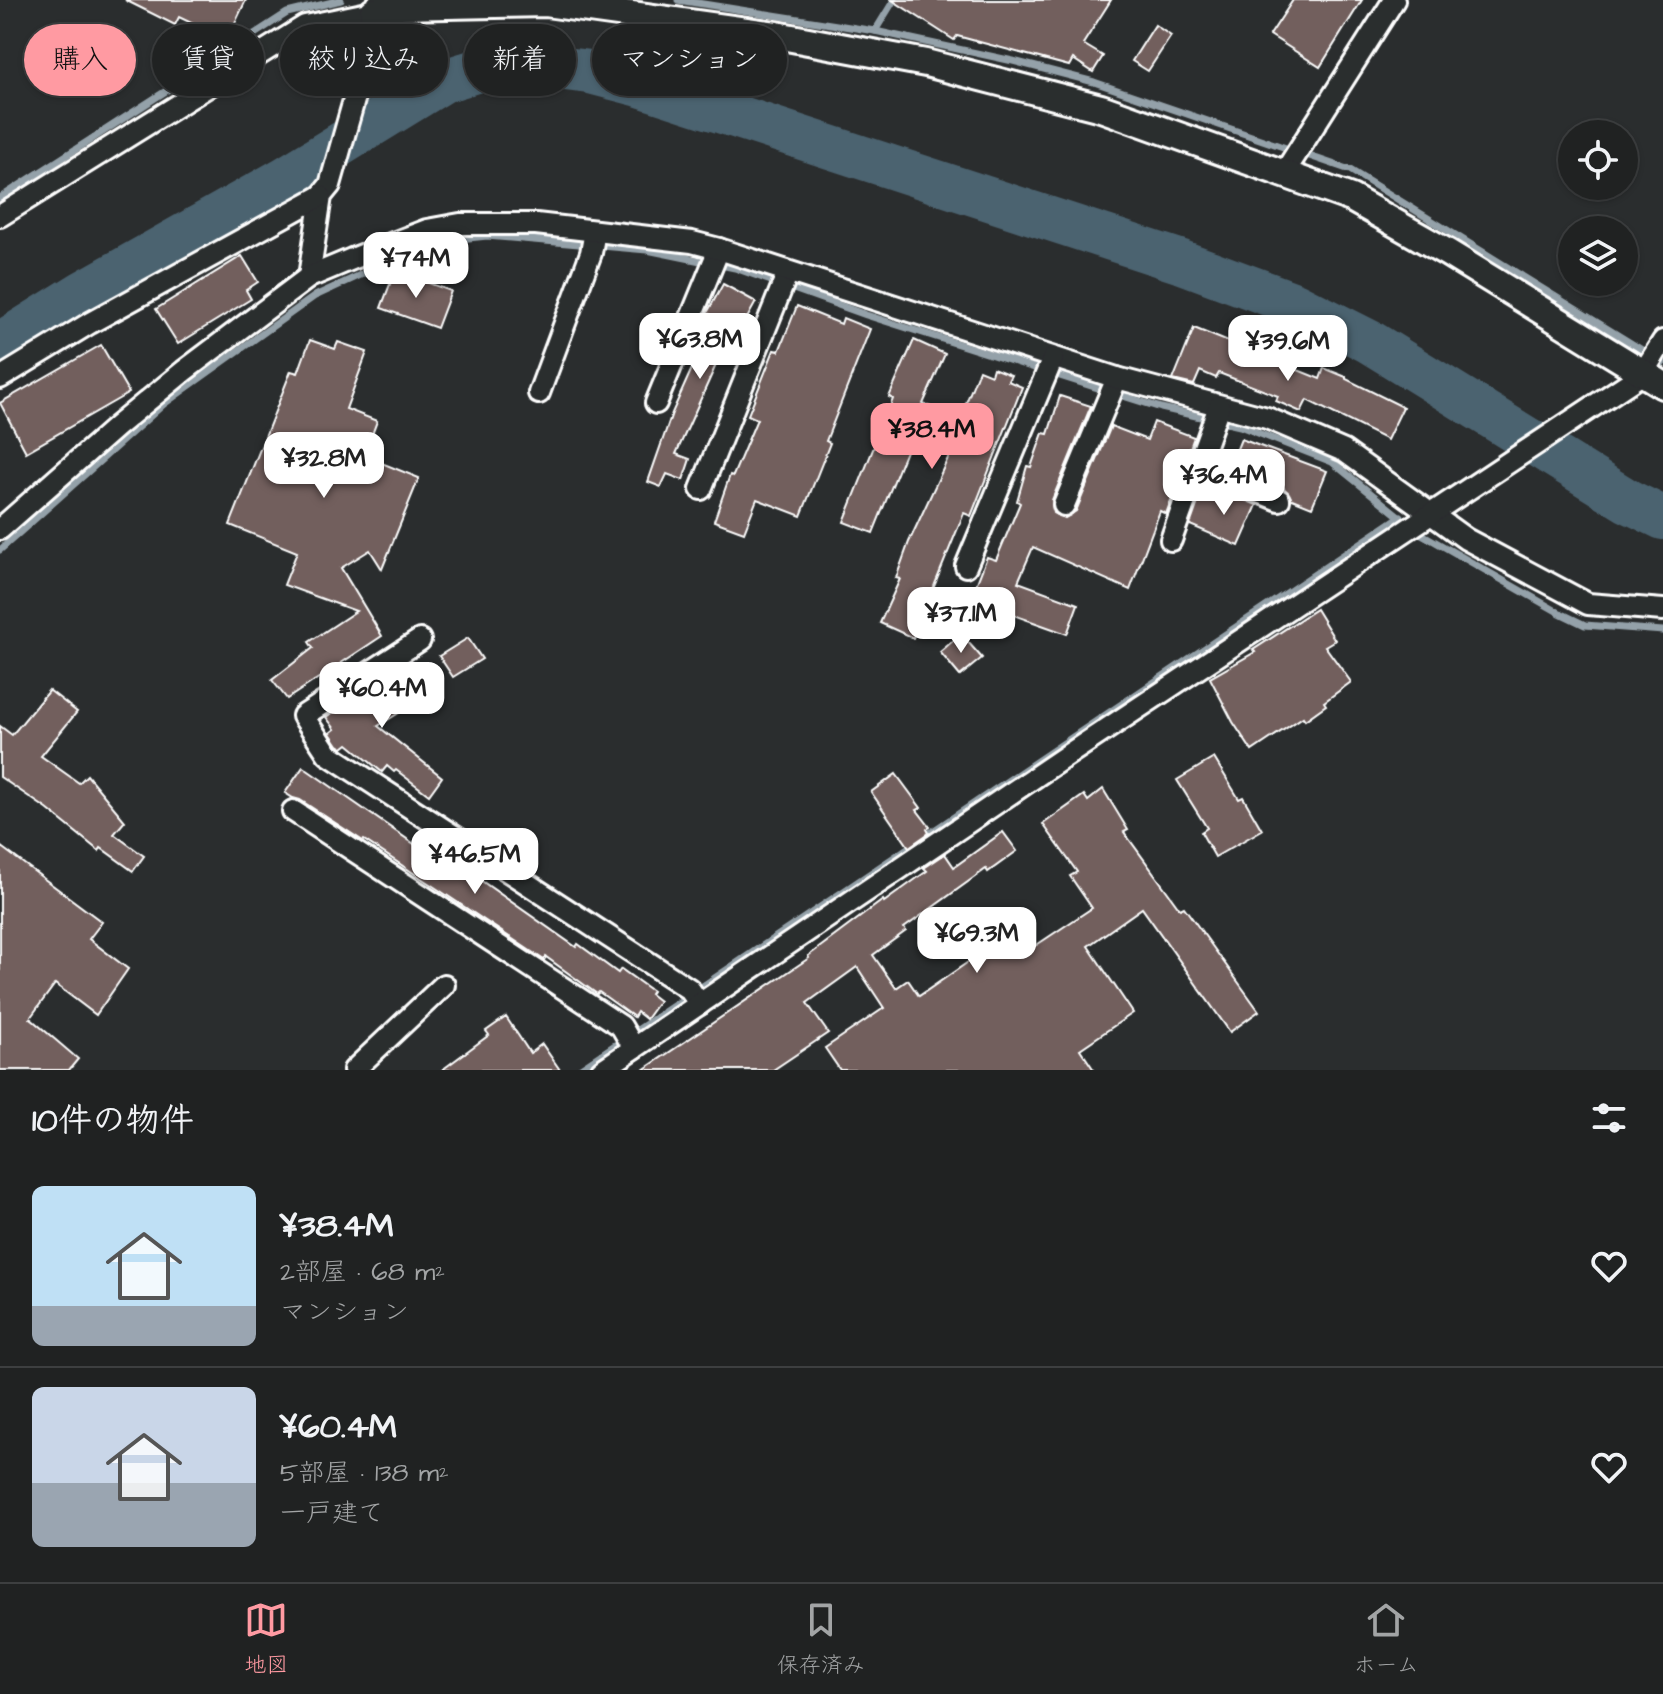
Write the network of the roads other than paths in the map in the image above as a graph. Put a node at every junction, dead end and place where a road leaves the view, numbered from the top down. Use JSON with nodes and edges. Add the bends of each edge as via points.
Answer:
{"nodes":[{"id":1,"x":1394,"y":0,"type":"edge"},
{"id":2,"x":377,"y":6,"type":"edge"},
{"id":3,"x":1292,"y":160,"type":"junction"},
{"id":4,"x":325,"y":191,"type":"junction"},
{"id":5,"x":0,"y":216,"type":"edge"},
{"id":6,"x":593,"y":241,"type":"junction"},
{"id":7,"x":715,"y":260,"type":"junction"},
{"id":8,"x":309,"y":277,"type":"junction"},
{"id":9,"x":784,"y":282,"type":"junction"},
{"id":10,"x":1654,"y":363,"type":"edge"},
{"id":11,"x":1049,"y":368,"type":"junction"},
{"id":12,"x":0,"y":378,"type":"edge"},
{"id":13,"x":1113,"y":387,"type":"junction"},
{"id":14,"x":539,"y":393,"type":"dead end"},
{"id":15,"x":656,"y":403,"type":"dead end"},
{"id":16,"x":1216,"y":417,"type":"junction"},
{"id":17,"x":1198,"y":467,"type":"junction"},
{"id":18,"x":701,"y":489,"type":"dead end"},
{"id":19,"x":1279,"y":500,"type":"dead end"},
{"id":20,"x":1064,"y":505,"type":"dead end"},
{"id":21,"x":1418,"y":522,"type":"junction"},
{"id":22,"x":0,"y":529,"type":"edge"},
{"id":23,"x":1171,"y":540,"type":"dead end"},
{"id":24,"x":966,"y":566,"type":"dead end"},
{"id":25,"x":1663,"y":610,"type":"edge"},
{"id":26,"x":420,"y":640,"type":"dead end"},
{"id":27,"x":293,"y":811,"type":"dead end"},
{"id":28,"x":444,"y":985,"type":"dead end"},
{"id":29,"x":695,"y":997,"type":"junction"},
{"id":30,"x":630,"y":1041,"type":"junction"},
{"id":31,"x":354,"y":1070,"type":"edge"},
{"id":32,"x":602,"y":1070,"type":"edge"}],
"edges":[{"from":1,"to":3,"type":"street"},
{"from":2,"to":3,"type":"street","via":[[546,3],[776,35],[926,63]]},
{"from":2,"to":4,"type":"street"},
{"from":2,"to":5,"type":"street","via":[[305,26]]},
{"from":3,"to":10,"type":"street","via":[[1351,198]]},
{"from":4,"to":8,"type":"street"},
{"from":4,"to":12,"type":"street"},
{"from":6,"to":7,"type":"street","via":[[692,242]]},
{"from":6,"to":8,"type":"street","via":[[536,224],[460,224],[427,230]]},
{"from":6,"to":14,"type":"street"},
{"from":7,"to":9,"type":"street"},
{"from":7,"to":15,"type":"street"},
{"from":8,"to":22,"type":"street","via":[[184,371]]},
{"from":9,"to":11,"type":"street"},
{"from":9,"to":18,"type":"street"},
{"from":10,"to":21,"type":"street"},
{"from":11,"to":13,"type":"street"},
{"from":11,"to":24,"type":"street"},
{"from":13,"to":16,"type":"street"},
{"from":13,"to":20,"type":"street"},
{"from":16,"to":17,"type":"street"},
{"from":16,"to":21,"type":"street","via":[[1267,418],[1344,451]]},
{"from":17,"to":19,"type":"street"},
{"from":17,"to":23,"type":"street"},
{"from":21,"to":25,"type":"street","via":[[1466,539],[1588,604]]},
{"from":21,"to":29,"type":"street"},
{"from":26,"to":29,"type":"street","via":[[303,716],[328,754]]},
{"from":27,"to":30,"type":"street","via":[[621,1026]]},
{"from":28,"to":31,"type":"street"},
{"from":29,"to":30,"type":"street"},
{"from":30,"to":32,"type":"street"}]}
